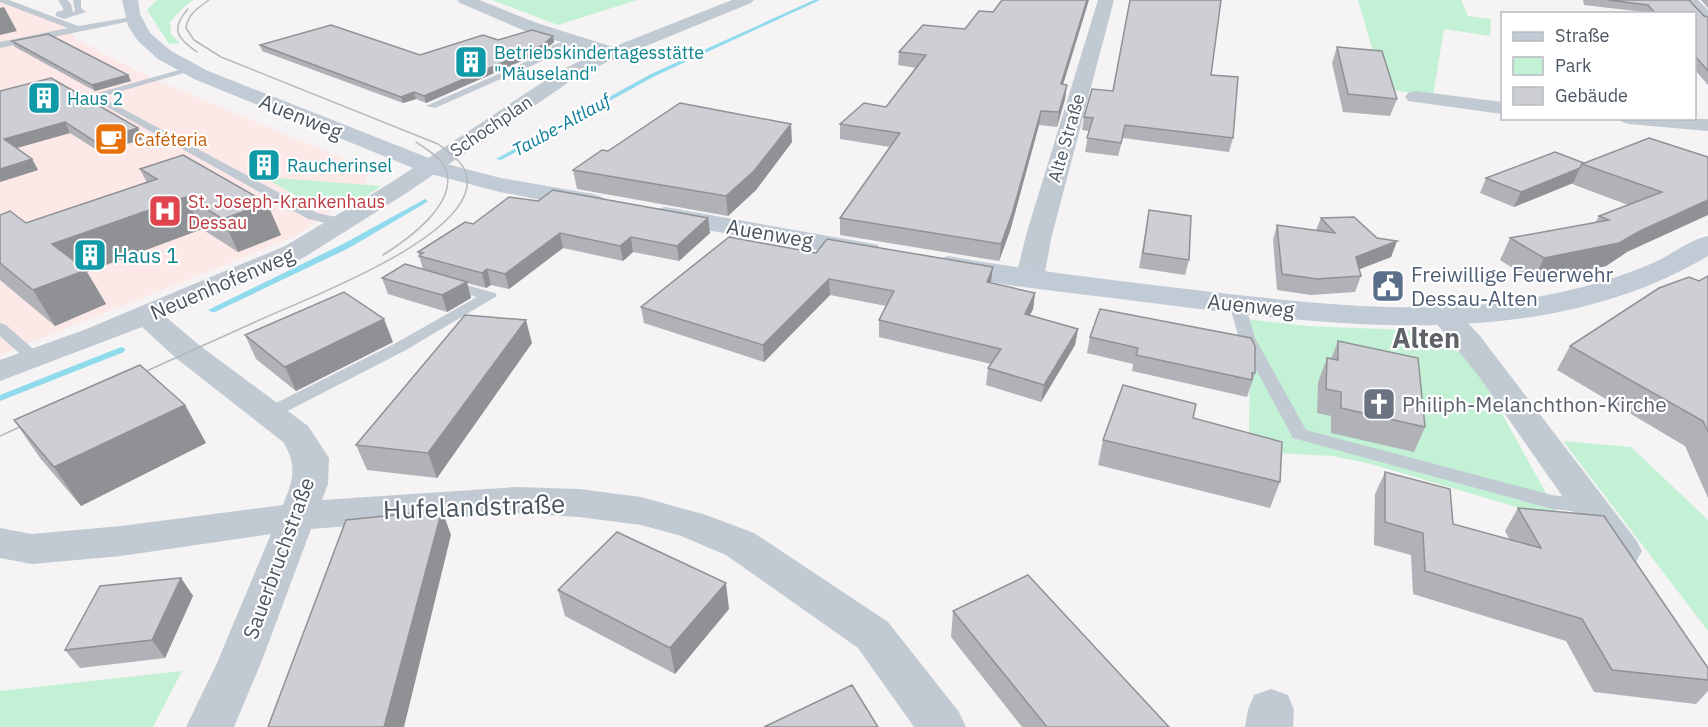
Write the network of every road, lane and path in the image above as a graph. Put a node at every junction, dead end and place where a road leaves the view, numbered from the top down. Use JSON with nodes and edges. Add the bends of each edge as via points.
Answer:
{"nodes":[{"id":1,"x":2,"y":0,"type":"edge"},
{"id":2,"x":62,"y":0,"type":"edge"},
{"id":3,"x":77,"y":0,"type":"edge"},
{"id":4,"x":130,"y":0,"type":"edge"},
{"id":5,"x":465,"y":0,"type":"edge"},
{"id":6,"x":746,"y":0,"type":"edge"},
{"id":7,"x":1106,"y":0,"type":"edge"},
{"id":8,"x":1689,"y":0,"type":"edge"},
{"id":9,"x":1708,"y":19,"type":"edge"},
{"id":10,"x":132,"y":20,"type":"junction"},
{"id":11,"x":65,"y":24,"type":"junction"},
{"id":12,"x":76,"y":28,"type":"junction"},
{"id":13,"x":0,"y":39,"type":"edge"},
{"id":14,"x":574,"y":41,"type":"junction"},
{"id":15,"x":0,"y":45,"type":"edge"},
{"id":16,"x":614,"y":53,"type":"junction"},
{"id":17,"x":189,"y":70,"type":"junction"},
{"id":18,"x":1415,"y":97,"type":"dead end"},
{"id":19,"x":431,"y":106,"type":"dead end"},
{"id":20,"x":1501,"y":108,"type":"edge"},
{"id":21,"x":1652,"y":120,"type":"edge"},
{"id":22,"x":1708,"y":125,"type":"edge"},
{"id":23,"x":221,"y":167,"type":"junction"},
{"id":24,"x":431,"y":167,"type":"junction"},
{"id":25,"x":199,"y":174,"type":"edge"},
{"id":26,"x":345,"y":223,"type":"junction"},
{"id":27,"x":1708,"y":244,"type":"edge"},
{"id":28,"x":1030,"y":278,"type":"junction"},
{"id":29,"x":428,"y":279,"type":"edge"},
{"id":30,"x":1236,"y":304,"type":"junction"},
{"id":31,"x":1444,"y":314,"type":"junction"},
{"id":32,"x":146,"y":315,"type":"junction"},
{"id":33,"x":0,"y":328,"type":"edge"},
{"id":34,"x":35,"y":358,"type":"junction"},
{"id":35,"x":0,"y":371,"type":"edge"},
{"id":36,"x":270,"y":413,"type":"junction"},
{"id":37,"x":1589,"y":506,"type":"junction"},
{"id":38,"x":298,"y":516,"type":"junction"},
{"id":39,"x":0,"y":543,"type":"edge"},
{"id":40,"x":1644,"y":580,"type":"edge"},
{"id":41,"x":210,"y":727,"type":"edge"},
{"id":42,"x":942,"y":727,"type":"edge"}],
"edges":[{"from":1,"to":11,"type":"lane"},
{"from":2,"to":3,"type":"lane","via":[[69,11],[59,14],[64,16],[82,12],[77,9]]},
{"from":4,"to":10,"type":"main road"},
{"from":5,"to":14,"type":"street"},
{"from":6,"to":16,"type":"street","name":"Schochplan"},
{"from":7,"to":28,"type":"street","name":"Alte Straße"},
{"from":8,"to":9,"type":"street"},
{"from":10,"to":12,"type":"lane"},
{"from":10,"to":17,"type":"main road","name":"Auenweg","via":[[148,42]]},
{"from":11,"to":12,"type":"lane"},
{"from":11,"to":13,"type":"lane"},
{"from":12,"to":15,"type":"lane"},
{"from":14,"to":16,"type":"street"},
{"from":14,"to":19,"type":"lane"},
{"from":16,"to":24,"type":"street","name":"Schochplan","via":[[559,80]]},
{"from":17,"to":23,"type":"lane","via":[[92,96]]},
{"from":17,"to":24,"type":"main road","name":"Auenweg"},
{"from":18,"to":20,"type":"street"},
{"from":21,"to":22,"type":"street"},
{"from":23,"to":25,"type":"lane"},
{"from":23,"to":26,"type":"lane","via":[[313,216]]},
{"from":24,"to":26,"type":"street","name":"Neuenhofenweg"},
{"from":24,"to":28,"type":"main road","name":"Auenweg","via":[[500,185]]},
{"from":26,"to":32,"type":"street","name":"Neuenhofenweg","via":[[277,261]]},
{"from":27,"to":31,"type":"main road","name":"Auenweg","via":[[1660,270],[1574,298],[1533,307]]},
{"from":28,"to":30,"type":"main road","name":"Auenweg"},
{"from":29,"to":36,"type":"lane","via":[[490,296]]},
{"from":30,"to":31,"type":"main road","name":"Auenweg","via":[[1366,314]]},
{"from":30,"to":37,"type":"lane","via":[[1247,338],[1299,434],[1552,502]]},
{"from":31,"to":37,"type":"street","via":[[1494,373]]},
{"from":32,"to":34,"type":"street","name":"Neuenhofenweg"},
{"from":32,"to":36,"type":"street","name":"Sauerbruchstraße"},
{"from":33,"to":34,"type":"lane"},
{"from":34,"to":35,"type":"street","name":"Neuenhofenweg"},
{"from":36,"to":38,"type":"street","name":"Sauerbruchstraße","via":[[296,434],[311,458],[310,484]]},
{"from":37,"to":40,"type":"street"},
{"from":38,"to":39,"type":"street","name":"Hufelandstraße","via":[[121,541],[32,549]]},
{"from":38,"to":41,"type":"street","name":"Sauerbruchstraße"},
{"from":38,"to":42,"type":"street","name":"Hufelandstraße","via":[[516,500],[641,511],[692,525],[740,544],[873,635]]}]}
